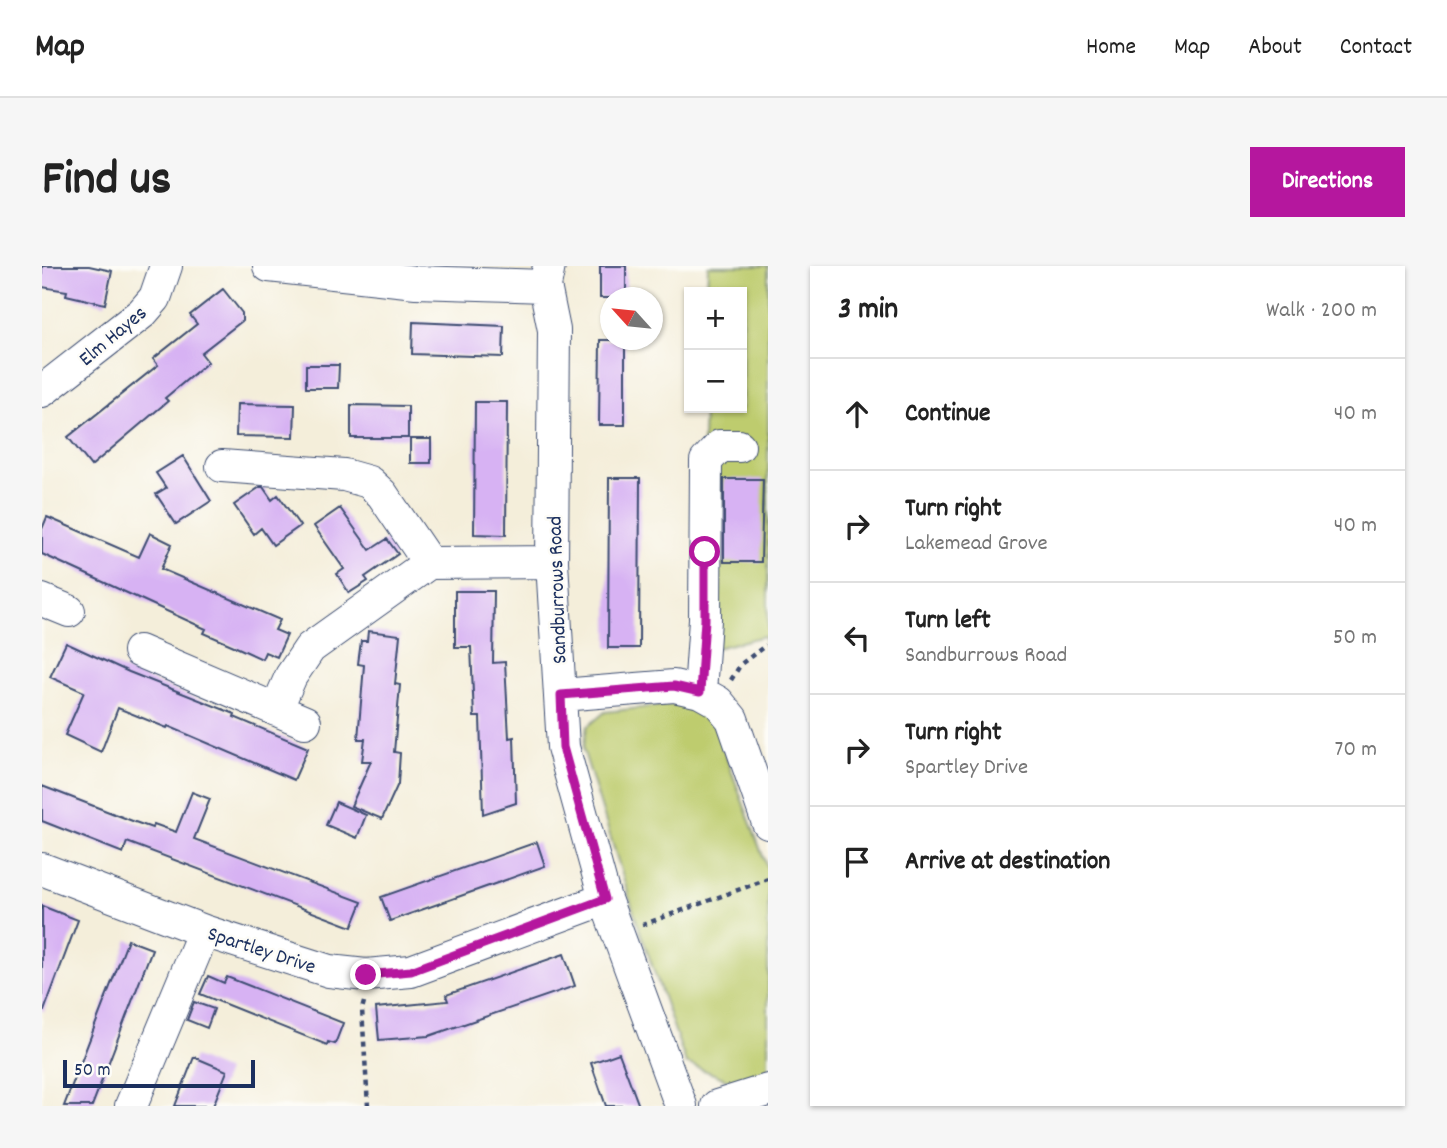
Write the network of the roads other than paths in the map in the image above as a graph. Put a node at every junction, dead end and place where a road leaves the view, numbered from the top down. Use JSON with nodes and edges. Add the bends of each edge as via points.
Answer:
{"nodes":[{"id":1,"x":166,"y":266,"type":"edge"},
{"id":2,"x":269,"y":266,"type":"edge"},
{"id":3,"x":547,"y":276,"type":"edge"},
{"id":4,"x":42,"y":391,"type":"edge"},
{"id":5,"x":739,"y":446,"type":"dead end"},
{"id":6,"x":222,"y":466,"type":"dead end"},
{"id":7,"x":552,"y":562,"type":"junction"},
{"id":8,"x":429,"y":564,"type":"junction"},
{"id":9,"x":139,"y":651,"type":"dead end"},
{"id":10,"x":561,"y":695,"type":"junction"},
{"id":11,"x":709,"y":697,"type":"junction"},
{"id":12,"x":276,"y":710,"type":"junction"},
{"id":13,"x":305,"y":722,"type":"dead end"},
{"id":14,"x":768,"y":823,"type":"edge"},
{"id":15,"x":42,"y":869,"type":"edge"},
{"id":16,"x":605,"y":899,"type":"junction"},
{"id":17,"x":204,"y":931,"type":"junction"},
{"id":18,"x":768,"y":1090,"type":"edge"},
{"id":19,"x":131,"y":1106,"type":"edge"},
{"id":20,"x":681,"y":1106,"type":"edge"},
{"id":21,"x":717,"y":1106,"type":"edge"}],
"edges":[{"from":1,"to":4,"type":"street","name":"Elm Hayes","via":[[155,298],[142,313]]},
{"from":2,"to":3,"type":"street","via":[[416,282]]},
{"from":3,"to":7,"type":"street","name":"Sandburrows Road","via":[[554,330]]},
{"from":5,"to":11,"type":"street","via":[[720,446],[706,461]]},
{"from":6,"to":8,"type":"street","via":[[344,475],[369,482]]},
{"from":7,"to":8,"type":"street"},
{"from":7,"to":10,"type":"street","name":"Sandburrows Road"},
{"from":8,"to":12,"type":"street","via":[[310,648]]},
{"from":9,"to":12,"type":"street"},
{"from":10,"to":11,"type":"street","via":[[674,686]]},
{"from":10,"to":16,"type":"street","name":"Sandburrows Road","via":[[563,747]]},
{"from":11,"to":14,"type":"street","via":[[732,719]]},
{"from":12,"to":13,"type":"street"},
{"from":15,"to":17,"type":"street","name":"Spartley Drive"},
{"from":16,"to":17,"type":"street","name":"Spartley Drive","via":[[411,971],[374,975],[329,971]]},
{"from":16,"to":20,"type":"street","name":"Sandburrows Road"},
{"from":17,"to":19,"type":"street"},
{"from":18,"to":21,"type":"street"}]}
